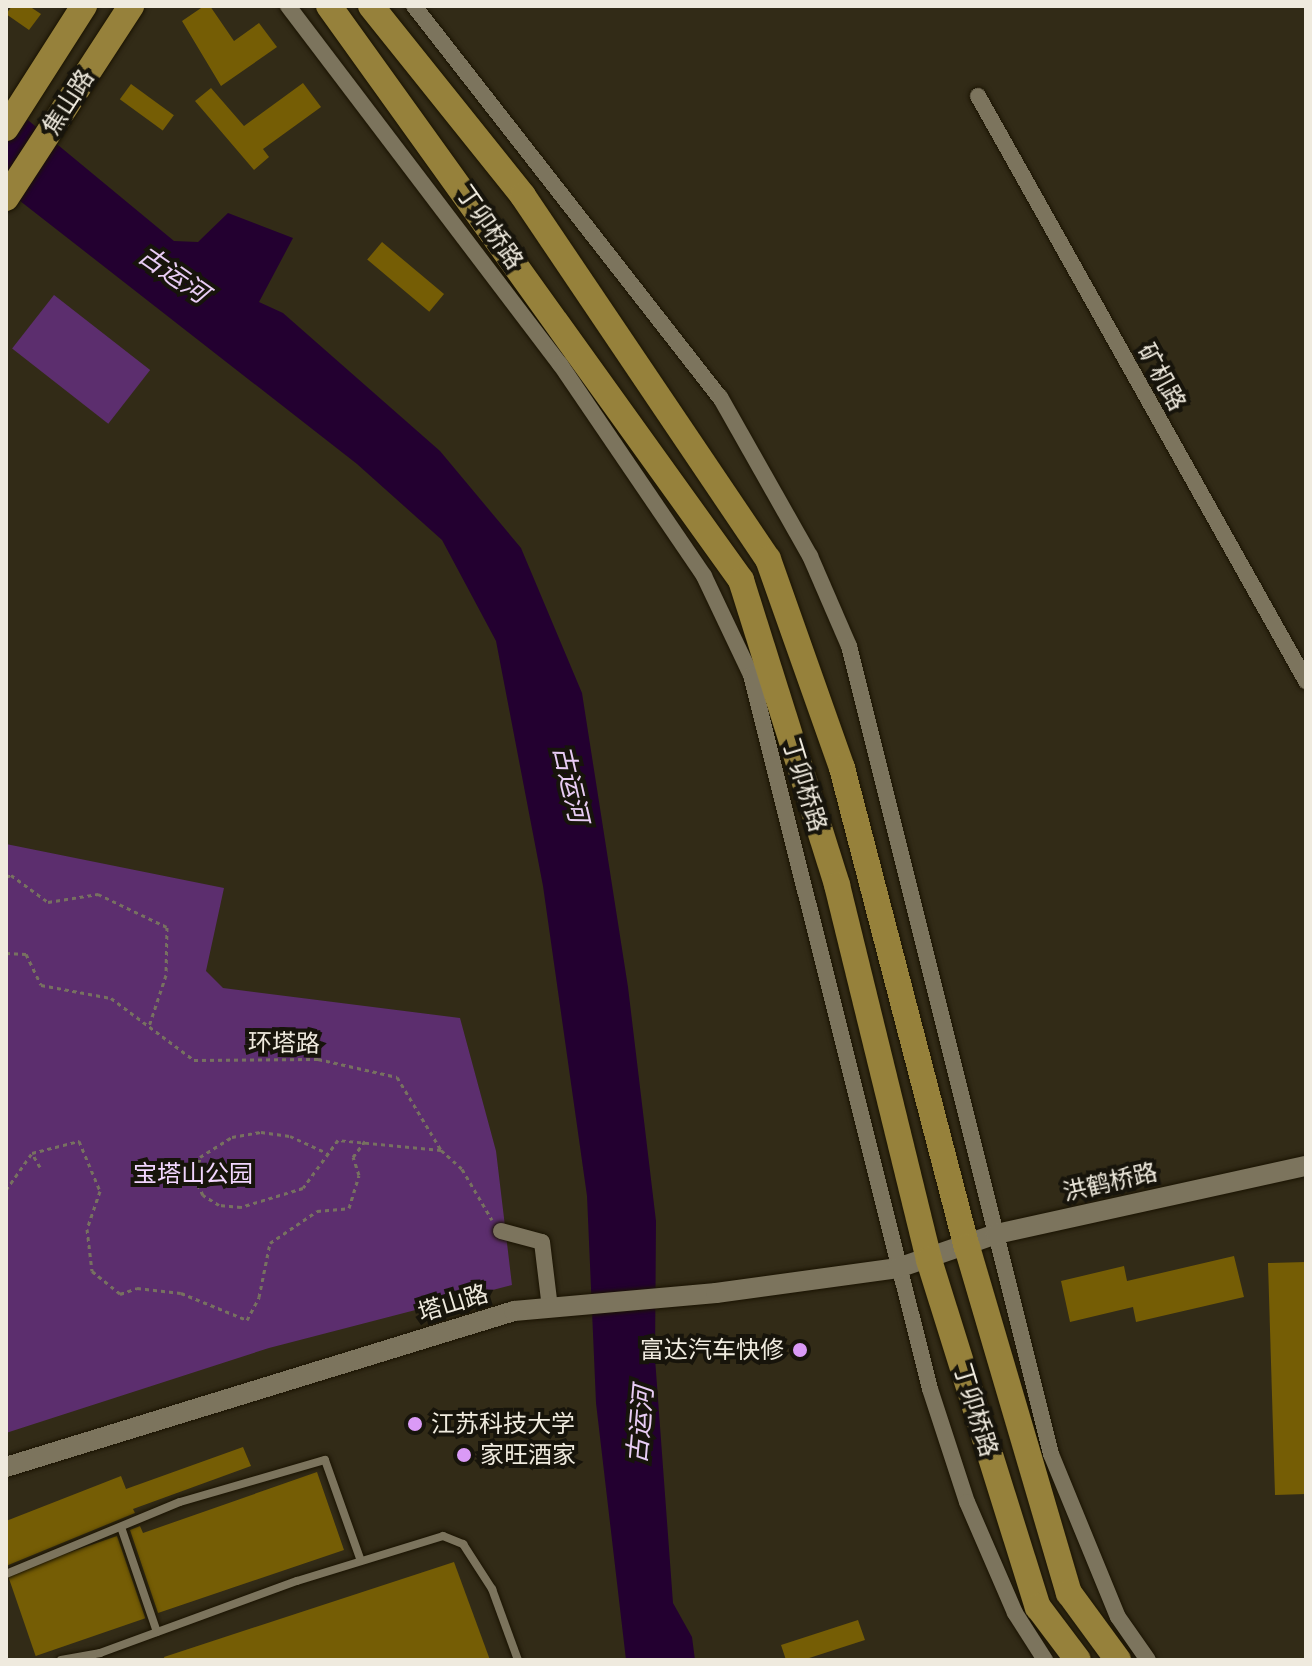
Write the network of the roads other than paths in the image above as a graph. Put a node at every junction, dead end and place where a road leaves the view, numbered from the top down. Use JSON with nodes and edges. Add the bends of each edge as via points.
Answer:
{"nodes":[{"id":1,"x":84,"y":6,"type":"edge"},
{"id":2,"x":131,"y":6,"type":"edge"},
{"id":3,"x":288,"y":6,"type":"edge"},
{"id":4,"x":329,"y":6,"type":"edge"},
{"id":5,"x":371,"y":6,"type":"edge"},
{"id":6,"x":414,"y":6,"type":"edge"},
{"id":7,"x":978,"y":96,"type":"dead end"},
{"id":8,"x":6,"y":128,"type":"edge"},
{"id":9,"x":6,"y":198,"type":"edge"},
{"id":10,"x":1306,"y":681,"type":"edge"},
{"id":11,"x":1306,"y":1166,"type":"edge"},
{"id":12,"x":501,"y":1231,"type":"road end"},
{"id":13,"x":996,"y":1234,"type":"junction"},
{"id":14,"x":967,"y":1247,"type":"junction"},
{"id":15,"x":929,"y":1260,"type":"junction"},
{"id":16,"x":898,"y":1268,"type":"junction"},
{"id":17,"x":550,"y":1308,"type":"junction"},
{"id":18,"x":6,"y":1467,"type":"edge"},
{"id":19,"x":121,"y":1527,"type":"junction"},
{"id":20,"x":361,"y":1561,"type":"junction"},
{"id":21,"x":6,"y":1574,"type":"edge"},
{"id":22,"x":157,"y":1632,"type":"junction"},
{"id":23,"x":61,"y":1660,"type":"edge"},
{"id":24,"x":518,"y":1660,"type":"edge"},
{"id":25,"x":1045,"y":1660,"type":"edge"},
{"id":26,"x":1078,"y":1660,"type":"edge"},
{"id":27,"x":1118,"y":1660,"type":"edge"},
{"id":28,"x":1148,"y":1660,"type":"edge"}],
"edges":[{"from":1,"to":8,"type":"main road","name":"焦山路"},
{"from":2,"to":9,"type":"main road","name":"焦山路"},
{"from":3,"to":16,"type":"street","via":[[560,364],[711,590],[751,675]]},
{"from":4,"to":15,"type":"main road","name":"丁卯桥路","via":[[741,580],[837,885]]},
{"from":5,"to":14,"type":"main road","name":"丁卯桥路","via":[[523,196],[768,559],[842,768]]},
{"from":6,"to":13,"type":"street","via":[[720,397],[810,556],[849,646]]},
{"from":7,"to":10,"type":"street","name":"矿机路"},
{"from":11,"to":13,"type":"street","name":"洪鹤桥路"},
{"from":12,"to":17,"type":"street","via":[[542,1242]]},
{"from":13,"to":14,"type":"street","name":"洪鹤桥路"},
{"from":13,"to":28,"type":"street","via":[[1051,1454],[1118,1617]]},
{"from":14,"to":15,"type":"street","name":"洪鹤桥路"},
{"from":14,"to":27,"type":"main road","name":"丁卯桥路","via":[[1069,1593]]},
{"from":15,"to":16,"type":"street","name":"塔山路"},
{"from":15,"to":26,"type":"main road","name":"丁卯桥路","via":[[1038,1607]]},
{"from":16,"to":17,"type":"street","name":"塔山路","via":[[716,1293]]},
{"from":16,"to":25,"type":"street","via":[[967,1502],[1015,1613]]},
{"from":17,"to":18,"type":"street","name":"塔山路","via":[[514,1311]]},
{"from":19,"to":20,"type":"lane","via":[[180,1502],[325,1460]]},
{"from":19,"to":21,"type":"lane"},
{"from":19,"to":22,"type":"lane"},
{"from":20,"to":22,"type":"lane"},
{"from":20,"to":24,"type":"lane","via":[[443,1536],[463,1544],[492,1589]]},
{"from":22,"to":23,"type":"lane","via":[[100,1653]]}]}
